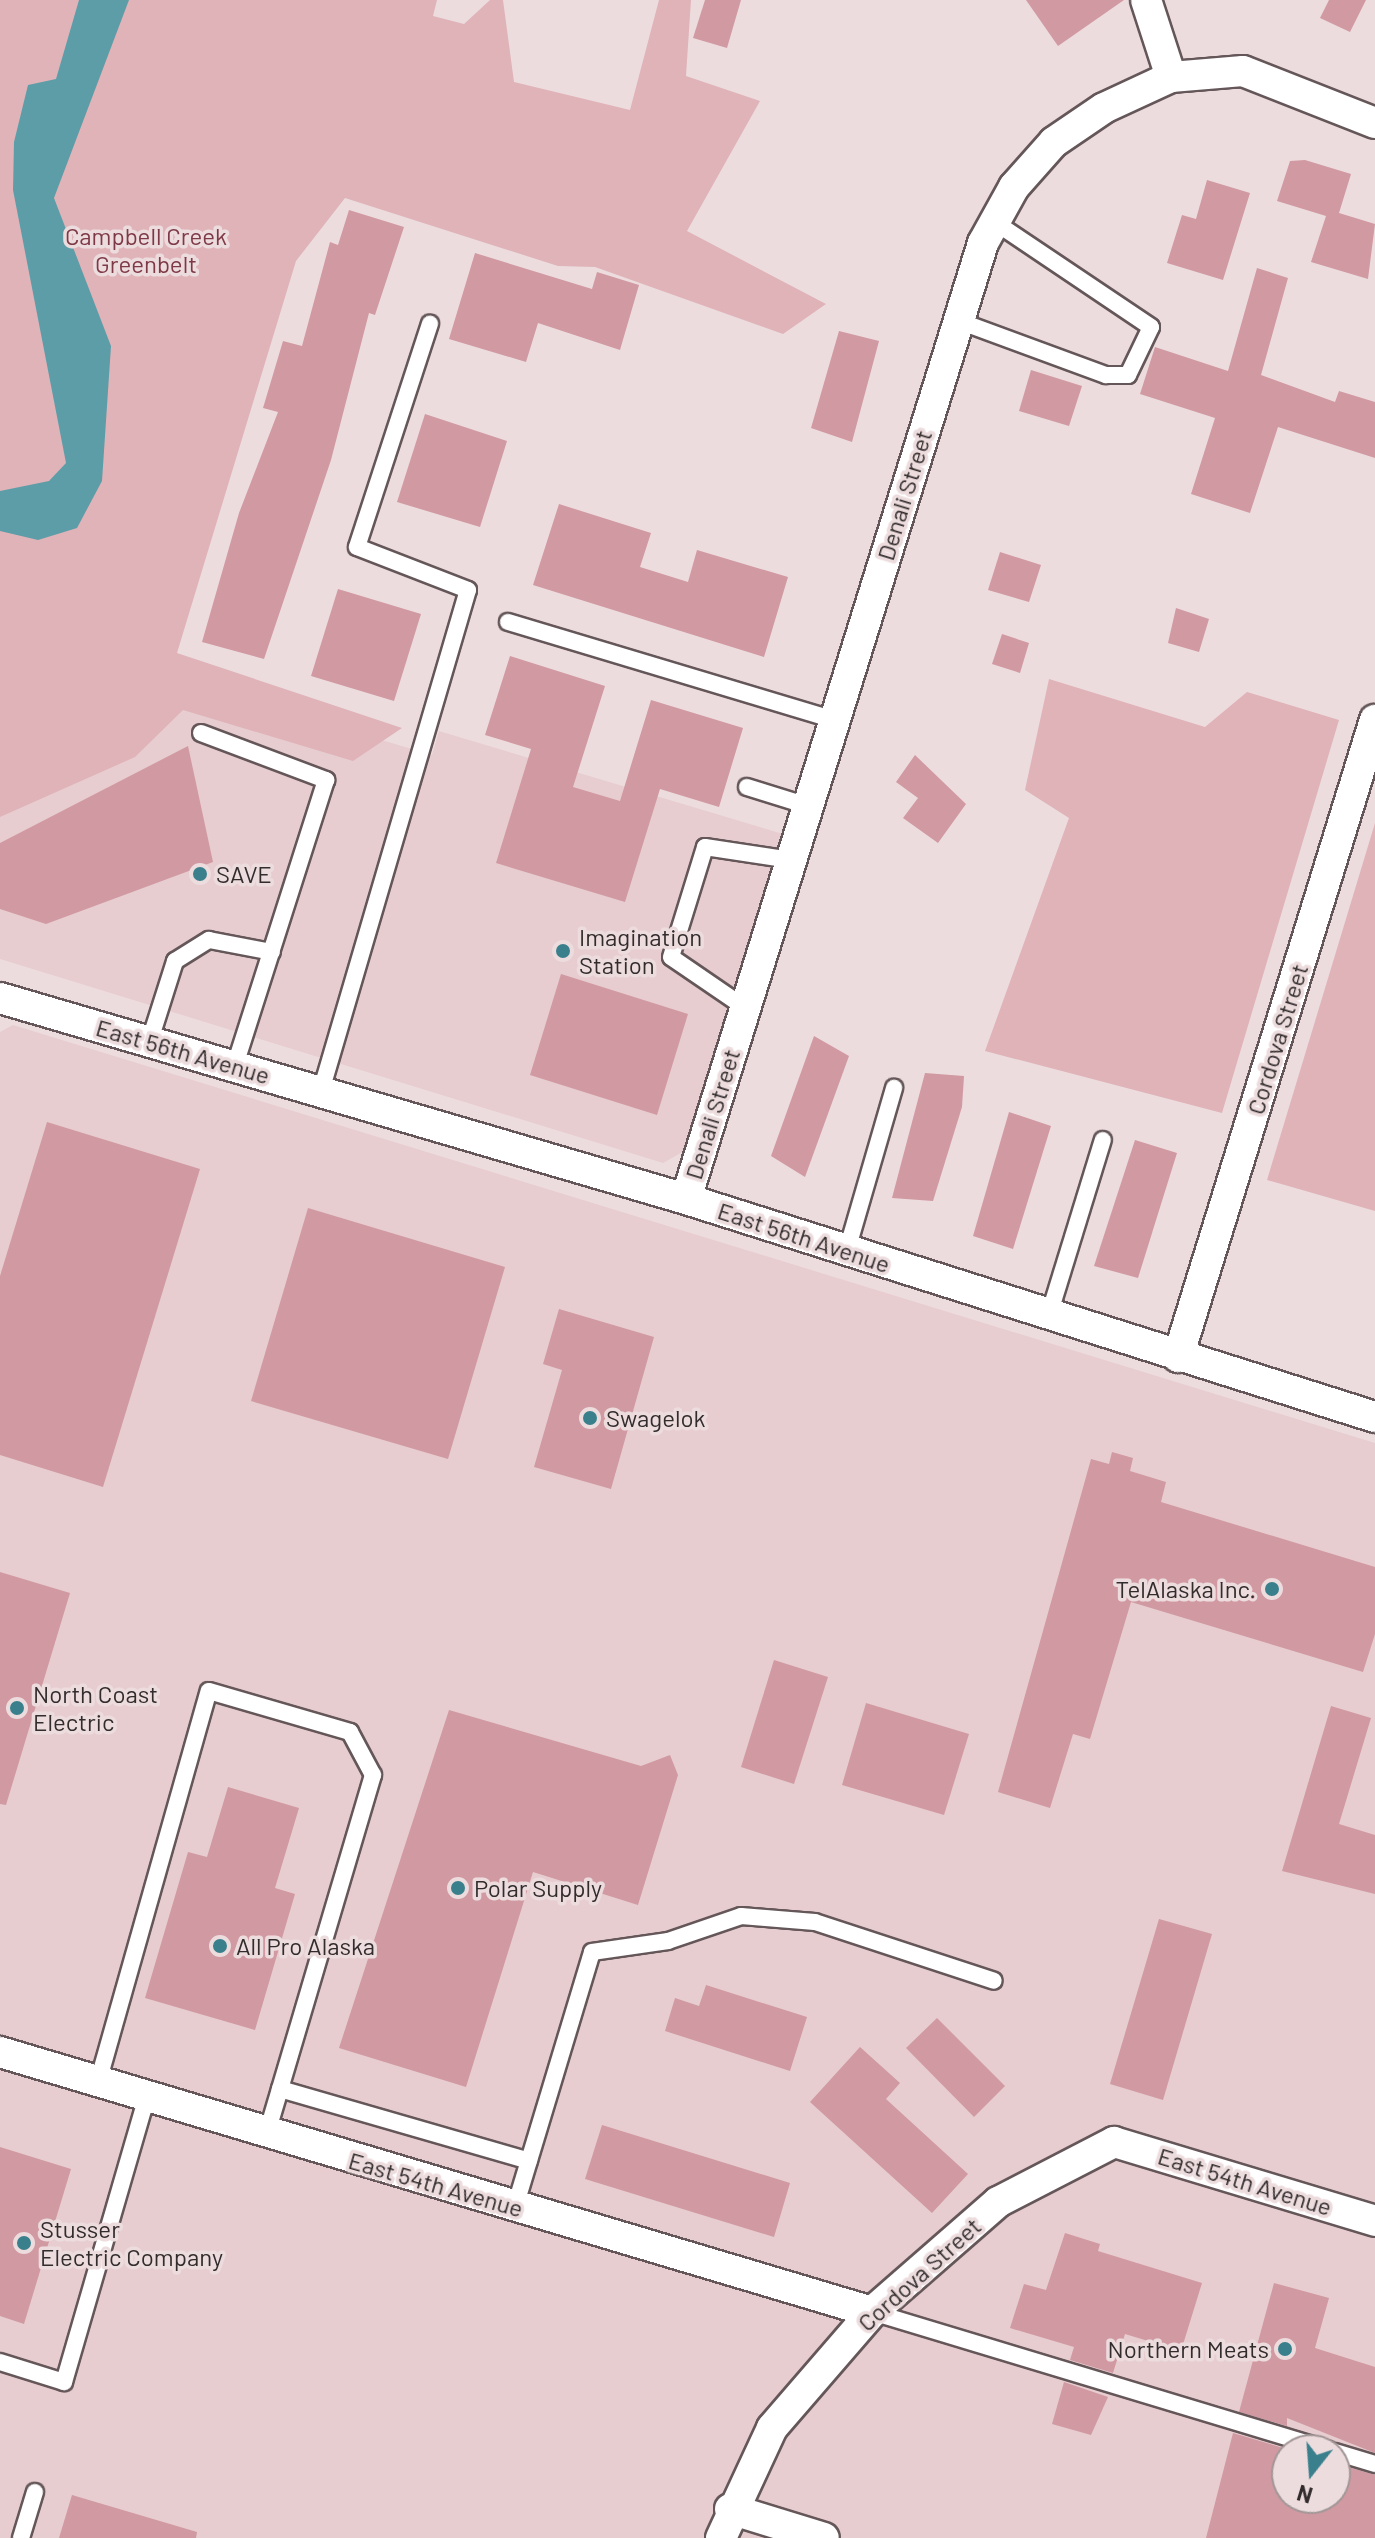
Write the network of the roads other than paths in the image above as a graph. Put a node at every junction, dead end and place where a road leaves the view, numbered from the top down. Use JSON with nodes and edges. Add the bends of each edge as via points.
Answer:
{"nodes":[{"id":1,"x":1146,"y":0,"type":"edge"},
{"id":2,"x":1171,"y":77,"type":"junction"},
{"id":3,"x":1375,"y":123,"type":"edge"},
{"id":4,"x":995,"y":222,"type":"junction"},
{"id":5,"x":959,"y":321,"type":"junction"},
{"id":6,"x":430,"y":324,"type":"dead end"},
{"id":7,"x":508,"y":622,"type":"dead end"},
{"id":8,"x":834,"y":720,"type":"junction"},
{"id":9,"x":1375,"y":720,"type":"edge"},
{"id":10,"x":201,"y":733,"type":"dead end"},
{"id":11,"x":747,"y":787,"type":"dead end"},
{"id":12,"x":808,"y":806,"type":"junction"},
{"id":13,"x":791,"y":860,"type":"junction"},
{"id":14,"x":272,"y":952,"type":"junction"},
{"id":15,"x":0,"y":998,"type":"edge"},
{"id":16,"x":744,"y":1007,"type":"junction"},
{"id":17,"x":150,"y":1040,"type":"junction"},
{"id":18,"x":235,"y":1066,"type":"junction"},
{"id":19,"x":894,"y":1088,"type":"dead end"},
{"id":20,"x":321,"y":1091,"type":"junction"},
{"id":21,"x":1103,"y":1140,"type":"dead end"},
{"id":22,"x":686,"y":1199,"type":"junction"},
{"id":23,"x":847,"y":1250,"type":"junction"},
{"id":24,"x":1049,"y":1315,"type":"junction"},
{"id":25,"x":1178,"y":1357,"type":"junction"},
{"id":26,"x":1375,"y":1417,"type":"edge"},
{"id":27,"x":994,"y":1981,"type":"dead end"},
{"id":28,"x":0,"y":2052,"type":"edge"},
{"id":29,"x":98,"y":2082,"type":"junction"},
{"id":30,"x":280,"y":2089,"type":"junction"},
{"id":31,"x":147,"y":2097,"type":"junction"},
{"id":32,"x":267,"y":2134,"type":"junction"},
{"id":33,"x":1114,"y":2142,"type":"joint"},
{"id":34,"x":529,"y":2161,"type":"junction"},
{"id":35,"x":515,"y":2207,"type":"junction"},
{"id":36,"x":1375,"y":2221,"type":"edge"},
{"id":37,"x":872,"y":2312,"type":"junction"},
{"id":38,"x":0,"y":2362,"type":"edge"},
{"id":39,"x":1275,"y":2434,"type":"edge"},
{"id":40,"x":1351,"y":2457,"type":"edge"},
{"id":41,"x":1375,"y":2464,"type":"edge"},
{"id":42,"x":35,"y":2492,"type":"dead end"},
{"id":43,"x":730,"y":2509,"type":"junction"},
{"id":44,"x":21,"y":2538,"type":"edge"},
{"id":45,"x":721,"y":2538,"type":"edge"},
{"id":46,"x":824,"y":2538,"type":"edge"}],
"edges":[{"from":1,"to":2,"type":"street"},
{"from":2,"to":3,"type":"street","name":"Denali Street","via":[[1243,71]]},
{"from":2,"to":4,"type":"street","name":"Denali Street","via":[[1104,108],[1054,142]]},
{"from":4,"to":5,"type":"street","name":"Denali Street"},
{"from":4,"to":5,"type":"lane","via":[[1151,327],[1128,375],[1106,375]]},
{"from":5,"to":8,"type":"street","name":"Denali Street"},
{"from":6,"to":20,"type":"lane","via":[[357,547],[468,590]]},
{"from":7,"to":8,"type":"lane"},
{"from":8,"to":12,"type":"street","name":"Denali Street"},
{"from":9,"to":25,"type":"street","name":"Cordova Street"},
{"from":10,"to":14,"type":"lane","via":[[326,780]]},
{"from":11,"to":12,"type":"lane"},
{"from":12,"to":13,"type":"street","name":"Denali Street"},
{"from":13,"to":16,"type":"street","name":"Denali Street"},
{"from":13,"to":16,"type":"lane","via":[[705,847],[671,957]]},
{"from":14,"to":17,"type":"lane","via":[[209,940],[175,961]]},
{"from":14,"to":18,"type":"lane"},
{"from":15,"to":17,"type":"street","name":"East 56th Avenue"},
{"from":16,"to":22,"type":"street","name":"Denali Street"},
{"from":17,"to":18,"type":"street","name":"East 56th Avenue"},
{"from":18,"to":20,"type":"street","name":"East 56th Avenue"},
{"from":19,"to":23,"type":"lane"},
{"from":20,"to":22,"type":"street","name":"East 56th Avenue"},
{"from":21,"to":24,"type":"lane"},
{"from":22,"to":23,"type":"street","name":"East 56th Avenue"},
{"from":23,"to":24,"type":"street","name":"East 56th Avenue"},
{"from":24,"to":25,"type":"street","name":"East 56th Avenue"},
{"from":25,"to":26,"type":"street","name":"East 56th Avenue"},
{"from":27,"to":34,"type":"lane","via":[[815,1922],[741,1916],[668,1941],[592,1952]]},
{"from":28,"to":29,"type":"street","name":"East 54th Avenue"},
{"from":29,"to":30,"type":"lane","via":[[209,1691],[350,1732],[373,1775]]},
{"from":29,"to":31,"type":"street","name":"East 54th Avenue"},
{"from":30,"to":32,"type":"lane"},
{"from":30,"to":34,"type":"lane"},
{"from":31,"to":32,"type":"street","name":"East 54th Avenue"},
{"from":31,"to":38,"type":"lane","via":[[64,2382]]},
{"from":32,"to":35,"type":"street","name":"East 54th Avenue"},
{"from":33,"to":36,"type":"street","name":"East 54th Avenue"},
{"from":33,"to":37,"type":"street","name":"Cordova Street","via":[[998,2202]]},
{"from":34,"to":35,"type":"lane"},
{"from":35,"to":37,"type":"street","name":"East 54th Avenue"},
{"from":37,"to":39,"type":"lane"},
{"from":37,"to":43,"type":"street","name":"Cordova Street","via":[[772,2428]]},
{"from":40,"to":41,"type":"lane"},
{"from":42,"to":44,"type":"lane"},
{"from":43,"to":45,"type":"street","name":"Cordova Street"},
{"from":43,"to":46,"type":"street"}]}
